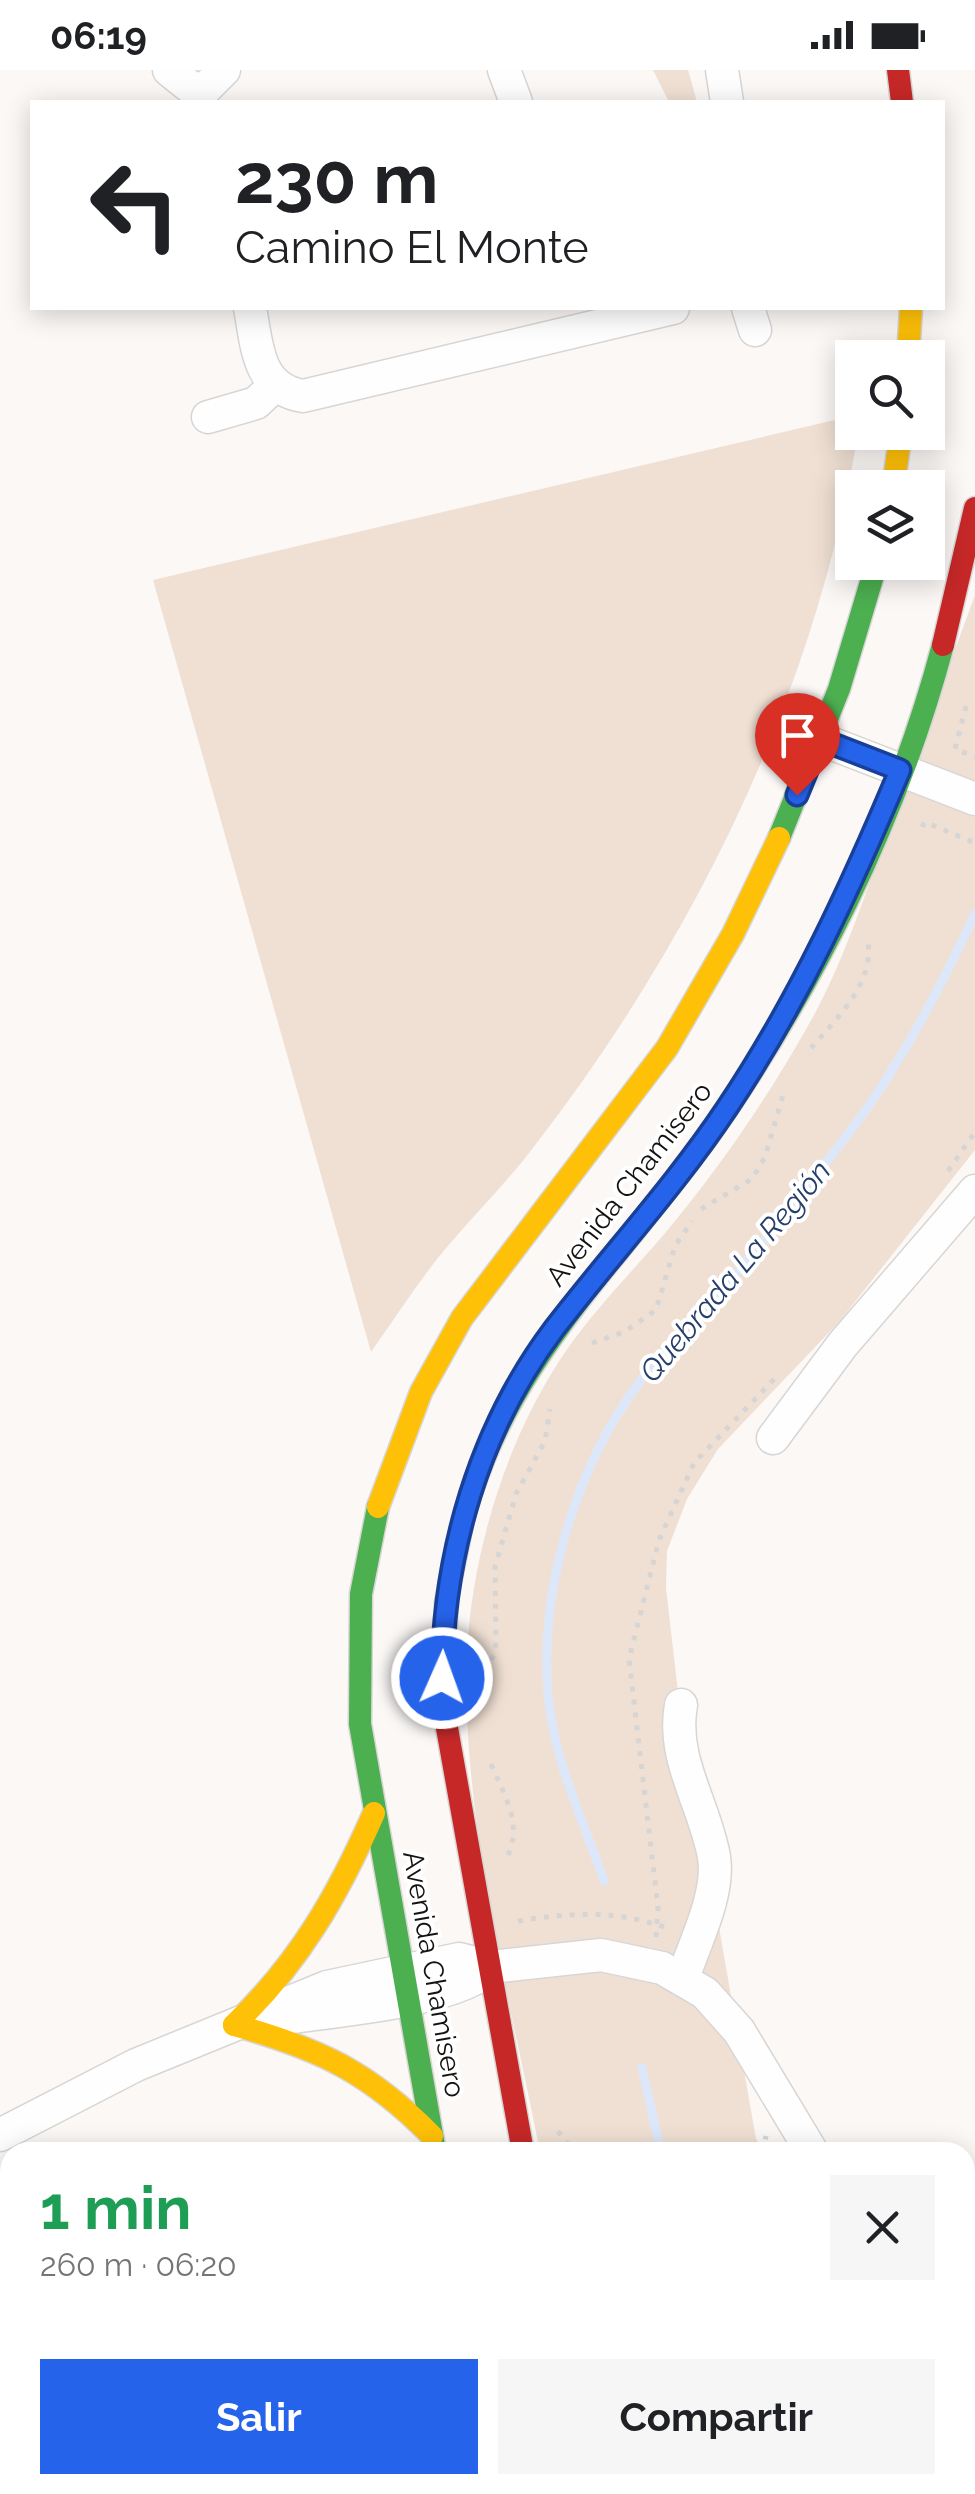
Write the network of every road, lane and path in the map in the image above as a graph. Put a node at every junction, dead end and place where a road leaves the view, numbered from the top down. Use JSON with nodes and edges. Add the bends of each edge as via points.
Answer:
{"nodes":[{"id":1,"x":169,"y":70,"type":"edge"},
{"id":2,"x":504,"y":70,"type":"edge"},
{"id":3,"x":722,"y":70,"type":"edge"},
{"id":4,"x":898,"y":70,"type":"edge"},
{"id":5,"x":209,"y":88,"type":"edge"},
{"id":6,"x":515,"y":100,"type":"edge"},
{"id":7,"x":727,"y":100,"type":"edge"},
{"id":8,"x":902,"y":100,"type":"edge"},
{"id":9,"x":250,"y":310,"type":"edge"},
{"id":10,"x":665,"y":310,"type":"edge"},
{"id":11,"x":911,"y":310,"type":"edge"},
{"id":12,"x":909,"y":340,"type":"edge"},
{"id":13,"x":274,"y":385,"type":"junction"},
{"id":14,"x":208,"y":417,"type":"dead end"},
{"id":15,"x":975,"y":508,"type":"edge"},
{"id":16,"x":872,"y":580,"type":"edge"},
{"id":17,"x":820,"y":739,"type":"junction"},
{"id":18,"x":954,"y":750,"type":"dead end"},
{"id":19,"x":975,"y":757,"type":"edge"},
{"id":20,"x":900,"y":770,"type":"junction"},
{"id":21,"x":975,"y":799,"type":"edge"},
{"id":22,"x":916,"y":836,"type":"dead end"},
{"id":23,"x":975,"y":843,"type":"edge"},
{"id":24,"x":868,"y":938,"type":"dead end"},
{"id":25,"x":808,"y":1052,"type":"dead end"},
{"id":26,"x":786,"y":1089,"type":"dead end"},
{"id":27,"x":975,"y":1132,"type":"edge"},
{"id":28,"x":942,"y":1180,"type":"dead end"},
{"id":29,"x":975,"y":1191,"type":"edge"},
{"id":30,"x":581,"y":1352,"type":"dead end"},
{"id":31,"x":784,"y":1368,"type":"dead end"},
{"id":32,"x":555,"y":1395,"type":"dead end"},
{"id":33,"x":773,"y":1438,"type":"dead end"},
{"id":34,"x":476,"y":1697,"type":"dead end"},
{"id":35,"x":681,"y":1705,"type":"dead end"},
{"id":36,"x":485,"y":1750,"type":"dead end"},
{"id":37,"x":374,"y":1813,"type":"junction"},
{"id":38,"x":498,"y":1877,"type":"dead end"},
{"id":39,"x":503,"y":1965,"type":"junction"},
{"id":40,"x":683,"y":1978,"type":"junction"},
{"id":41,"x":408,"y":1982,"type":"junction"},
{"id":42,"x":234,"y":2025,"type":"junction"},
{"id":43,"x":549,"y":2116,"type":"dead end"},
{"id":44,"x":0,"y":2134,"type":"edge"},
{"id":45,"x":431,"y":2142,"type":"edge"},
{"id":46,"x":433,"y":2142,"type":"edge"},
{"id":47,"x":521,"y":2142,"type":"edge"},
{"id":48,"x":567,"y":2142,"type":"edge"},
{"id":49,"x":806,"y":2142,"type":"edge"}],
"edges":[{"from":1,"to":5,"type":"street","via":[[189,86]]},
{"from":2,"to":6,"type":"street"},
{"from":3,"to":7,"type":"street"},
{"from":4,"to":8,"type":"street"},
{"from":9,"to":13,"type":"street","via":[[262,367]]},
{"from":10,"to":13,"type":"street","via":[[303,396]]},
{"from":11,"to":12,"type":"street"},
{"from":13,"to":14,"type":"street","via":[[256,403]]},
{"from":15,"to":20,"type":"street","name":"Avenida Chamisero","via":[[946,634]]},
{"from":16,"to":17,"type":"street","name":"Avenida Chamisero"},
{"from":17,"to":20,"type":"street"},
{"from":17,"to":37,"type":"street","name":"Avenida Chamisero","via":[[762,872],[684,1021],[605,1137],[460,1320],[396,1447],[369,1543],[358,1631],[362,1758]]},
{"from":18,"to":19,"type":"path"},
{"from":20,"to":21,"type":"street"},
{"from":20,"to":39,"type":"street","name":"Avenida Chamisero","via":[[827,935],[764,1050],[692,1159],[553,1331],[508,1403],[480,1465],[449,1587],[442,1678],[454,1778]]},
{"from":22,"to":23,"type":"path","via":[[925,822]]},
{"from":24,"to":25,"type":"path","via":[[870,956],[854,997]]},
{"from":26,"to":30,"type":"path","via":[[752,1179],[699,1210],[675,1246],[656,1310]]},
{"from":27,"to":28,"type":"path"},
{"from":29,"to":33,"type":"street","via":[[842,1344]]},
{"from":31,"to":39,"type":"path","via":[[694,1463],[659,1540],[629,1659],[659,1925],[575,1912],[506,1923]]},
{"from":32,"to":34,"type":"path","via":[[545,1440],[516,1494],[495,1567],[496,1649]]},
{"from":35,"to":40,"type":"street","via":[[680,1749],[714,1858],[714,1881]]},
{"from":36,"to":38,"type":"path","via":[[512,1807],[514,1842]]},
{"from":37,"to":41,"type":"street","name":"Avenida Chamisero"},
{"from":37,"to":42,"type":"street","via":[[313,1942]]},
{"from":39,"to":40,"type":"street","via":[[601,1954]]},
{"from":39,"to":41,"type":"street","via":[[458,1959]]},
{"from":39,"to":47,"type":"street","name":"Avenida Chamisero"},
{"from":40,"to":49,"type":"street","via":[[740,2030]]},
{"from":41,"to":42,"type":"street","via":[[326,1986]]},
{"from":41,"to":46,"type":"street","name":"Avenida Chamisero"},
{"from":42,"to":44,"type":"street"},
{"from":42,"to":45,"type":"street","via":[[352,2064],[397,2098]]},
{"from":43,"to":48,"type":"path"}]}
